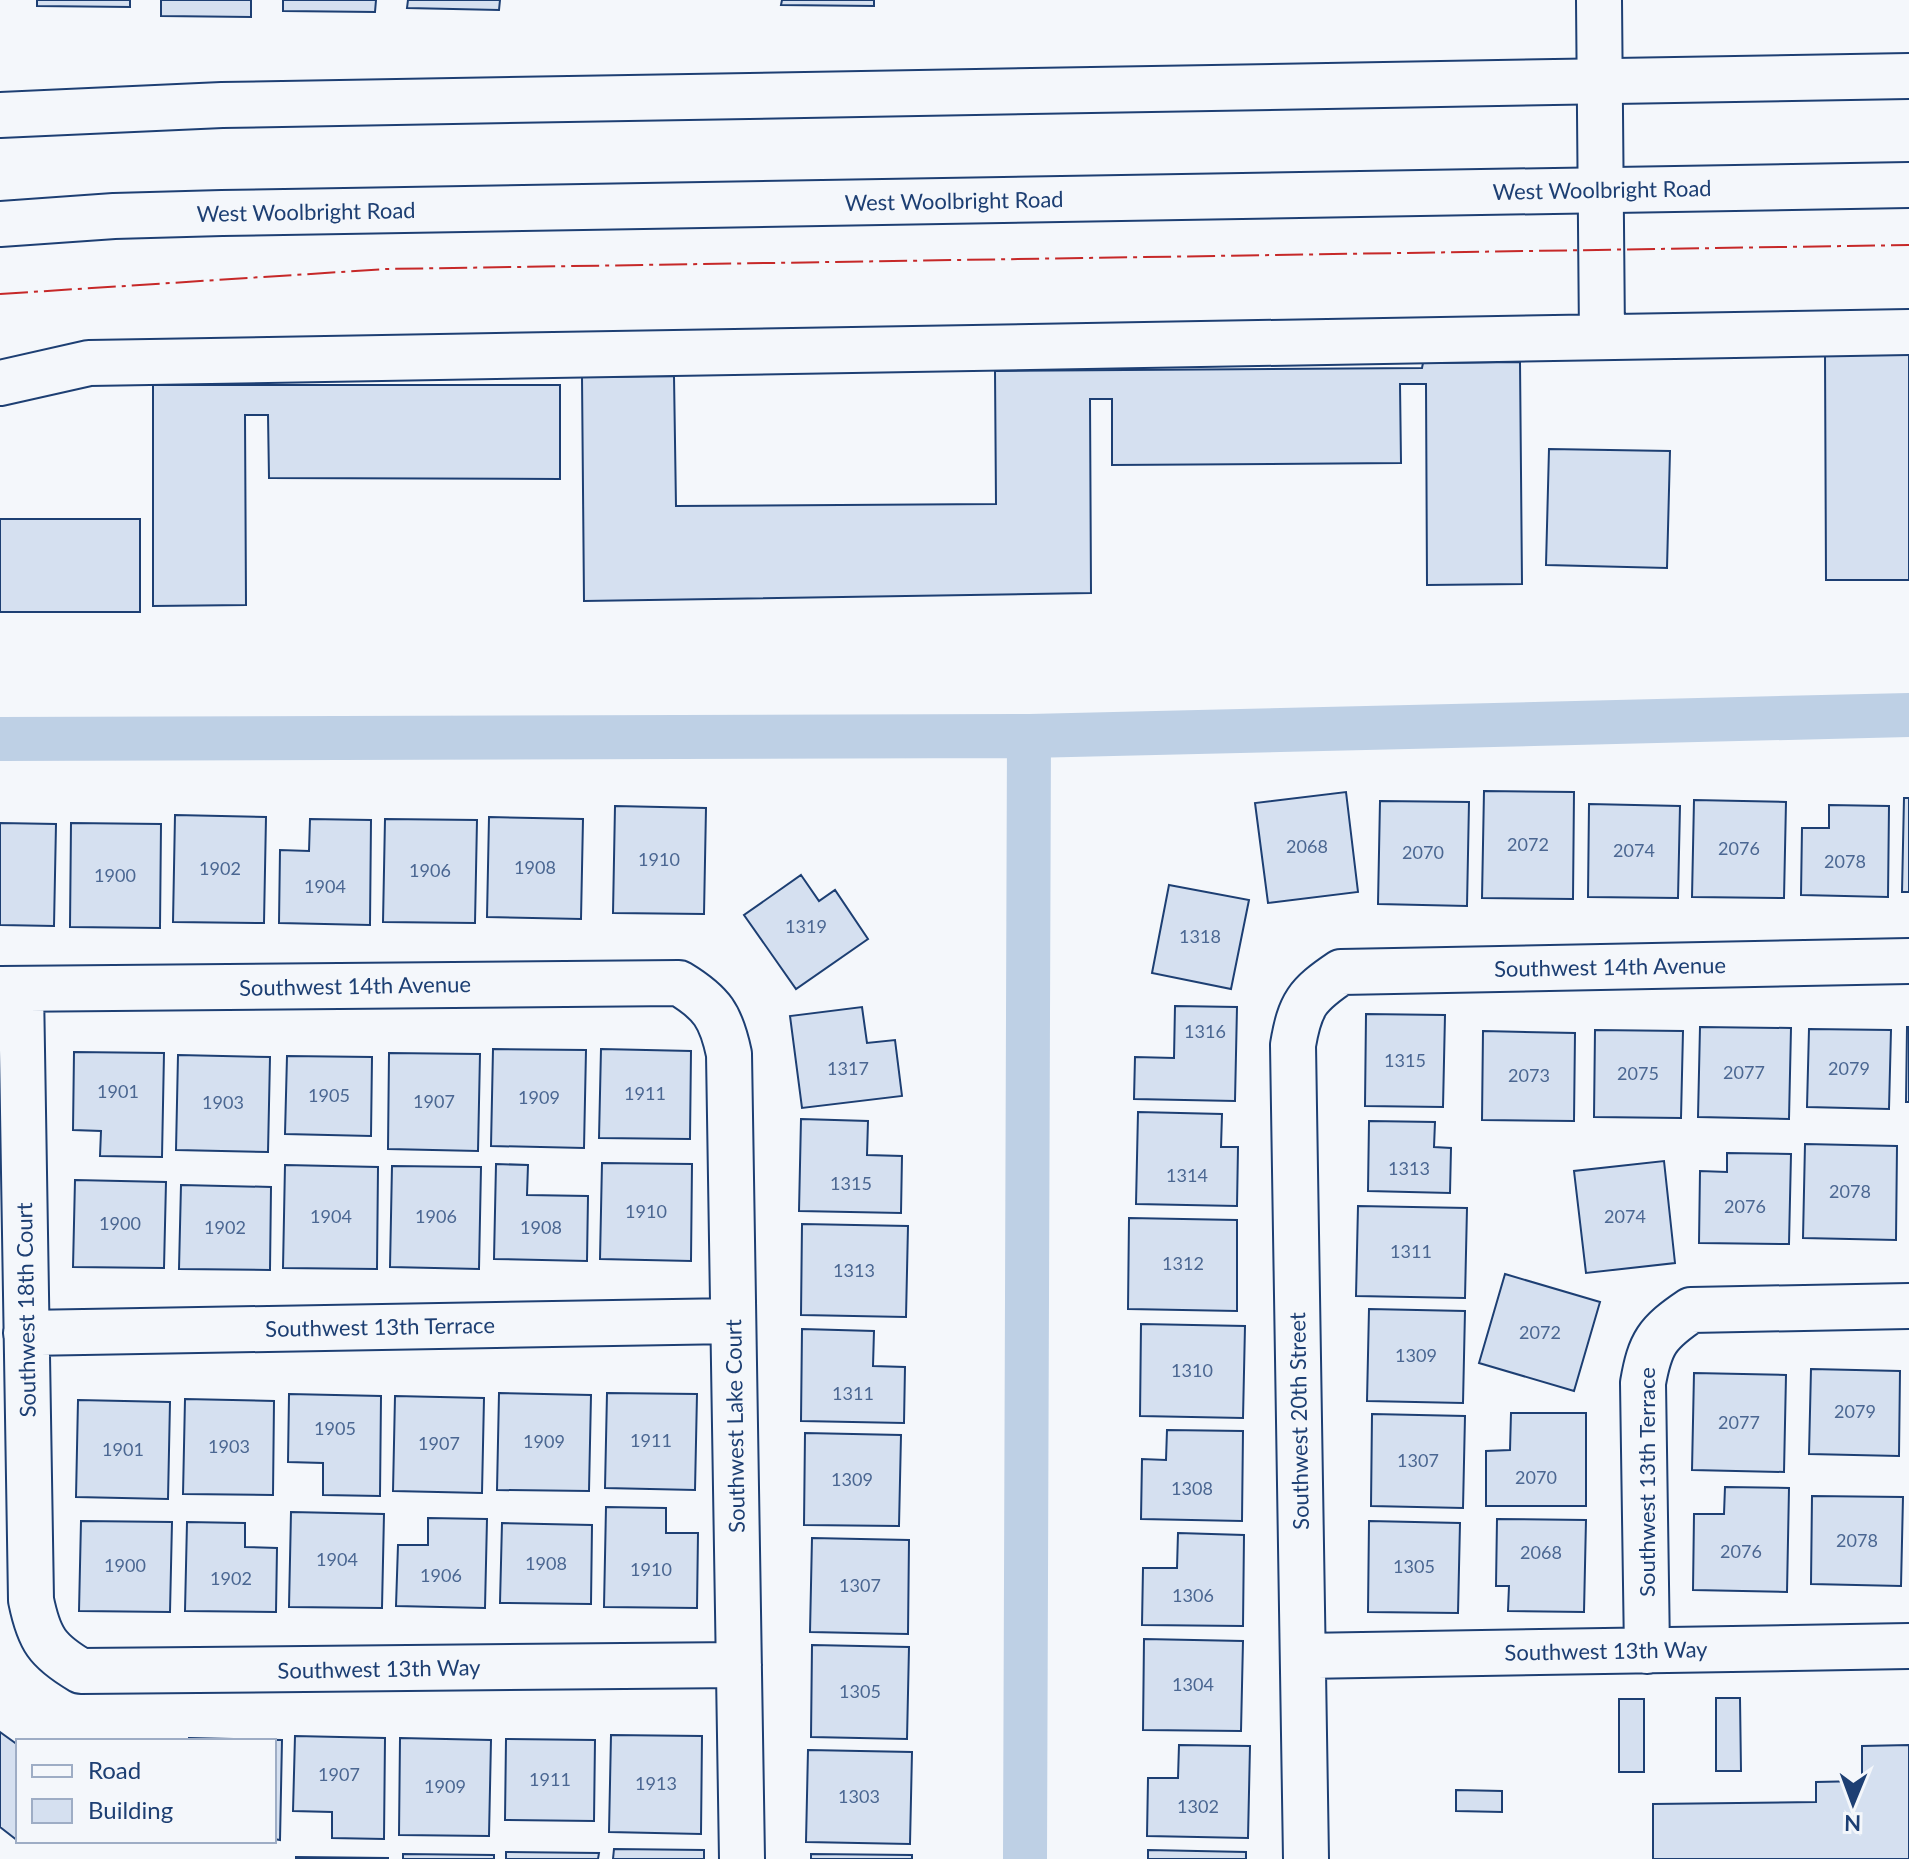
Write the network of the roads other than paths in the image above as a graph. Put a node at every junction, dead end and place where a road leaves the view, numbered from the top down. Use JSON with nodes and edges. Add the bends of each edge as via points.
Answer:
{"nodes":[{"id":1,"x":1599,"y":0,"type":"edge"},
{"id":2,"x":1909,"y":76,"type":"edge"},
{"id":3,"x":1601,"y":82,"type":"junction"},
{"id":4,"x":0,"y":115,"type":"edge"},
{"id":5,"x":1909,"y":185,"type":"edge"},
{"id":6,"x":1602,"y":190,"type":"junction"},
{"id":7,"x":0,"y":224,"type":"edge"},
{"id":8,"x":1909,"y":332,"type":"edge"},
{"id":9,"x":1602,"y":337,"type":"junction"},
{"id":10,"x":0,"y":383,"type":"edge"},
{"id":11,"x":1909,"y":961,"type":"edge"},
{"id":12,"x":10,"y":989,"type":"edge"},
{"id":13,"x":1316,"y":989,"type":"joint"},
{"id":14,"x":705,"y":999,"type":"joint"},
{"id":15,"x":1909,"y":1306,"type":"edge"},
{"id":16,"x":733,"y":1321,"type":"junction"},
{"id":17,"x":26,"y":1333,"type":"junction"},
{"id":18,"x":37,"y":1630,"type":"joint"},
{"id":19,"x":1909,"y":1646,"type":"edge"},
{"id":20,"x":1647,"y":1651,"type":"junction"},
{"id":21,"x":1303,"y":1656,"type":"junction"},
{"id":22,"x":739,"y":1665,"type":"junction"},
{"id":23,"x":742,"y":1859,"type":"edge"},
{"id":24,"x":1306,"y":1859,"type":"edge"}],
"edges":[{"from":1,"to":3,"type":"street"},
{"from":2,"to":3,"type":"street"},
{"from":3,"to":4,"type":"street","via":[[238,105]]},
{"from":3,"to":6,"type":"street"},
{"from":5,"to":6,"type":"street","name":"West Woolbright Road"},
{"from":6,"to":7,"type":"street","name":"West Woolbright Road","via":[[207,214]]},
{"from":6,"to":9,"type":"street"},
{"from":8,"to":9,"type":"street"},
{"from":9,"to":10,"type":"street","via":[[89,363]]},
{"from":11,"to":13,"type":"street","name":"Southwest 14th Avenue","via":[[1341,972]]},
{"from":12,"to":14,"type":"street","name":"Southwest 14th Avenue","via":[[679,983]]},
{"from":12,"to":17,"type":"street","name":"Southwest 18th Court"},
{"from":13,"to":21,"type":"street","name":"Southwest 20th Street","via":[[1299,1014],[1293,1045]]},
{"from":14,"to":16,"type":"street","name":"Southwest Lake Court","via":[[722,1024],[729,1054]]},
{"from":15,"to":20,"type":"street","name":"Southwest 13th Terrace","via":[[1691,1310],[1666,1327],[1649,1353],[1643,1383]]},
{"from":16,"to":17,"type":"street","name":"Southwest 13th Terrace"},
{"from":16,"to":22,"type":"street","name":"Southwest Lake Court"},
{"from":17,"to":18,"type":"street","name":"Southwest 18th Court","via":[[31,1600]]},
{"from":18,"to":22,"type":"street","name":"Southwest 13th Way","via":[[55,1656],[81,1671]]},
{"from":19,"to":20,"type":"street","name":"Southwest 13th Way"},
{"from":20,"to":21,"type":"street","name":"Southwest 13th Way"},
{"from":21,"to":24,"type":"street","name":"Southwest 20th Street"},
{"from":22,"to":23,"type":"street","name":"Southwest Lake Court"}]}
